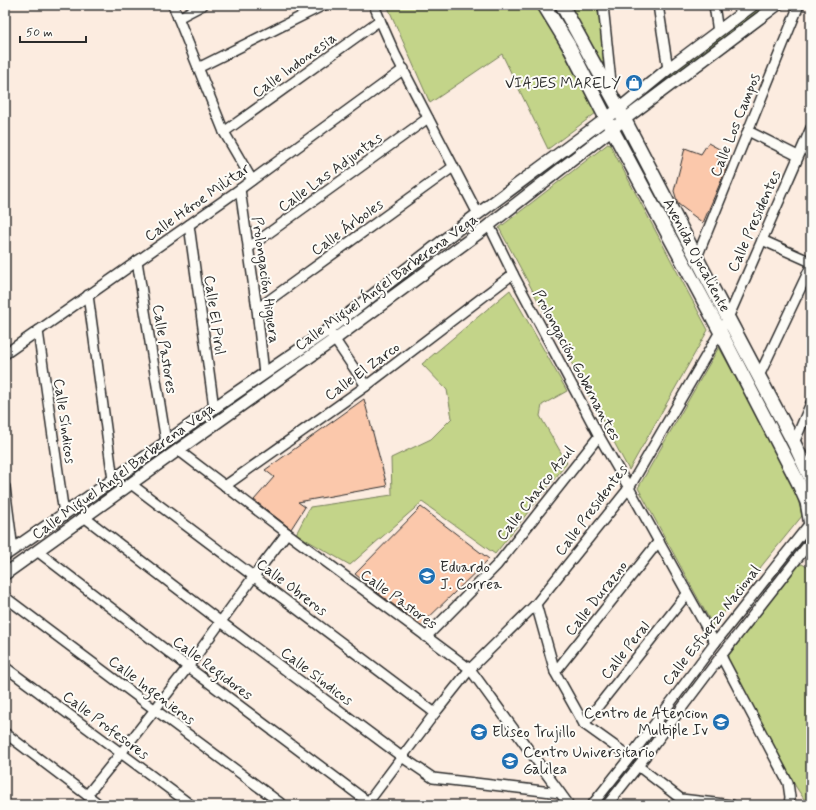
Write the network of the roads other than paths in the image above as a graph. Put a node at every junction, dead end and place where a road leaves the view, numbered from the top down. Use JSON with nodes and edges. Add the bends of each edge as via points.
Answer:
{"nodes":[{"id":1,"x":173,"y":5,"type":"edge"},
{"id":2,"x":203,"y":5,"type":"edge"},
{"id":3,"x":324,"y":5,"type":"edge"},
{"id":4,"x":374,"y":5,"type":"edge"},
{"id":5,"x":544,"y":5,"type":"edge"},
{"id":6,"x":562,"y":5,"type":"edge"},
{"id":7,"x":603,"y":5,"type":"edge"},
{"id":8,"x":658,"y":5,"type":"edge"},
{"id":9,"x":714,"y":5,"type":"edge"},
{"id":10,"x":753,"y":5,"type":"edge"},
{"id":11,"x":777,"y":5,"type":"edge"},
{"id":12,"x":799,"y":5,"type":"edge"},
{"id":13,"x":178,"y":18,"type":"junction"},
{"id":14,"x":380,"y":20,"type":"junction"},
{"id":15,"x":718,"y":32,"type":"junction"},
{"id":16,"x":198,"y":68,"type":"junction"},
{"id":17,"x":404,"y":69,"type":"junction"},
{"id":18,"x":668,"y":69,"type":"junction"},
{"id":19,"x":619,"y":108,"type":"junction"},
{"id":20,"x":428,"y":118,"type":"junction"},
{"id":21,"x":609,"y":124,"type":"junction"},
{"id":22,"x":811,"y":128,"type":"edge"},
{"id":23,"x":748,"y":131,"type":"junction"},
{"id":24,"x":224,"y":132,"type":"junction"},
{"id":25,"x":798,"y":156,"type":"junction"},
{"id":26,"x":453,"y":167,"type":"junction"},
{"id":27,"x":252,"y":180,"type":"junction"},
{"id":28,"x":240,"y":189,"type":"junction"},
{"id":29,"x":478,"y":214,"type":"junction"},
{"id":30,"x":189,"y":225,"type":"junction"},
{"id":31,"x":489,"y":225,"type":"junction"},
{"id":32,"x":762,"y":240,"type":"junction"},
{"id":33,"x":248,"y":248,"type":"junction"},
{"id":34,"x":696,"y":257,"type":"junction"},
{"id":35,"x":137,"y":261,"type":"junction"},
{"id":36,"x":811,"y":262,"type":"edge"},
{"id":37,"x":811,"y":266,"type":"edge"},
{"id":38,"x":513,"y":274,"type":"junction"},
{"id":39,"x":88,"y":296,"type":"junction"},
{"id":40,"x":257,"y":309,"type":"junction"},
{"id":41,"x":728,"y":318,"type":"junction"},
{"id":42,"x":328,"y":330,"type":"junction"},
{"id":43,"x":38,"y":331,"type":"junction"},
{"id":44,"x":720,"y":331,"type":"junction"},
{"id":45,"x":335,"y":339,"type":"junction"},
{"id":46,"x":5,"y":354,"type":"edge"},
{"id":47,"x":264,"y":374,"type":"junction"},
{"id":48,"x":759,"y":376,"type":"junction"},
{"id":49,"x":366,"y":386,"type":"junction"},
{"id":50,"x":811,"y":403,"type":"edge"},
{"id":51,"x":214,"y":408,"type":"junction"},
{"id":52,"x":598,"y":436,"type":"junction"},
{"id":53,"x":166,"y":442,"type":"junction"},
{"id":54,"x":794,"y":443,"type":"junction"},
{"id":55,"x":178,"y":450,"type":"junction"},
{"id":56,"x":811,"y":479,"type":"edge"},
{"id":57,"x":113,"y":480,"type":"junction"},
{"id":58,"x":131,"y":484,"type":"junction"},
{"id":59,"x":225,"y":486,"type":"junction"},
{"id":60,"x":629,"y":488,"type":"junction"},
{"id":61,"x":5,"y":489,"type":"edge"},
{"id":62,"x":64,"y":514,"type":"junction"},
{"id":63,"x":84,"y":517,"type":"junction"},
{"id":64,"x":811,"y":522,"type":"edge"},
{"id":65,"x":811,"y":525,"type":"edge"},
{"id":66,"x":287,"y":533,"type":"junction"},
{"id":67,"x":659,"y":541,"type":"junction"},
{"id":68,"x":811,"y":541,"type":"edge"},
{"id":69,"x":9,"y":552,"type":"edge"},
{"id":70,"x":37,"y":552,"type":"junction"},
{"id":71,"x":5,"y":574,"type":"edge"},
{"id":72,"x":254,"y":576,"type":"junction"},
{"id":73,"x":687,"y":594,"type":"junction"},
{"id":74,"x":5,"y":597,"type":"edge"},
{"id":75,"x":536,"y":604,"type":"junction"},
{"id":76,"x":221,"y":622,"type":"junction"},
{"id":77,"x":426,"y":637,"type":"junction"},
{"id":78,"x":715,"y":643,"type":"junction"},
{"id":79,"x":721,"y":656,"type":"junction"},
{"id":80,"x":5,"y":667,"type":"edge"},
{"id":81,"x":188,"y":667,"type":"junction"},
{"id":82,"x":470,"y":669,"type":"junction"},
{"id":83,"x":555,"y":672,"type":"junction"},
{"id":84,"x":154,"y":709,"type":"junction"},
{"id":85,"x":435,"y":713,"type":"junction"},
{"id":86,"x":584,"y":724,"type":"junction"},
{"id":87,"x":5,"y":733,"type":"edge"},
{"id":88,"x":121,"y":753,"type":"junction"},
{"id":89,"x":402,"y":757,"type":"junction"},
{"id":90,"x":630,"y":757,"type":"junction"},
{"id":91,"x":638,"y":766,"type":"junction"},
{"id":92,"x":560,"y":793,"type":"junction"},
{"id":93,"x":87,"y":795,"type":"junction"},
{"id":94,"x":789,"y":801,"type":"edge"},
{"id":95,"x":369,"y":804,"type":"edge"},
{"id":96,"x":100,"y":805,"type":"edge"},
{"id":97,"x":191,"y":805,"type":"edge"},
{"id":98,"x":283,"y":805,"type":"edge"},
{"id":99,"x":569,"y":805,"type":"edge"},
{"id":100,"x":592,"y":805,"type":"edge"},
{"id":101,"x":606,"y":805,"type":"edge"},
{"id":102,"x":732,"y":805,"type":"edge"}],
"edges":[{"from":1,"to":13,"type":"street"},
{"from":2,"to":13,"type":"street"},
{"from":3,"to":16,"type":"street"},
{"from":4,"to":14,"type":"street"},
{"from":5,"to":21,"type":"main road","name":"Avenida Ojocaliente","via":[[569,46]]},
{"from":6,"to":19,"type":"main road","name":"Avenida Ojocaliente"},
{"from":7,"to":19,"type":"street"},
{"from":8,"to":18,"type":"street"},
{"from":9,"to":15,"type":"street"},
{"from":10,"to":15,"type":"street","name":"Calle Miguel Ángel Barberena Vega"},
{"from":11,"to":19,"type":"street","name":"Calle Miguel Ángel Barberena Vega"},
{"from":12,"to":23,"type":"street","name":"Calle Los Campos"},
{"from":13,"to":16,"type":"street"},
{"from":14,"to":17,"type":"street"},
{"from":14,"to":24,"type":"street","name":"Calle Indonesia"},
{"from":15,"to":18,"type":"street","name":"Calle Miguel Ángel Barberena Vega"},
{"from":16,"to":24,"type":"street"},
{"from":17,"to":20,"type":"street"},
{"from":17,"to":27,"type":"street","name":"Calle Héroe Militar"},
{"from":18,"to":19,"type":"street","name":"Calle Miguel Ángel Barberena Vega"},
{"from":19,"to":21,"type":"street","name":"Calle Miguel Ángel Barberena Vega"},
{"from":19,"to":34,"type":"main road","name":"Avenida Ojocaliente"},
{"from":20,"to":26,"type":"street"},
{"from":20,"to":33,"type":"street","name":"Calle Las Adjuntas"},
{"from":21,"to":29,"type":"street","name":"Calle Miguel Ángel Barberena Vega"},
{"from":21,"to":31,"type":"street","name":"Calle Miguel Ángel Barberena Vega"},
{"from":21,"to":44,"type":"main road","name":"Avenida Ojocaliente"},
{"from":22,"to":25,"type":"street","name":"Calle Presidentes"},
{"from":23,"to":25,"type":"street"},
{"from":23,"to":34,"type":"street","name":"Calle Los Campos"},
{"from":24,"to":27,"type":"street"},
{"from":25,"to":32,"type":"street","name":"Calle Presidentes"},
{"from":26,"to":29,"type":"street"},
{"from":26,"to":40,"type":"street","name":"Calle Árboles"},
{"from":27,"to":28,"type":"street","name":"Calle Héroe Militar"},
{"from":28,"to":30,"type":"street","name":"Calle Héroe Militar"},
{"from":28,"to":33,"type":"street","name":"Prolongación Higuera"},
{"from":29,"to":42,"type":"street","name":"Calle Miguel Ángel Barberena Vega"},
{"from":30,"to":35,"type":"street","name":"Calle Héroe Militar"},
{"from":30,"to":51,"type":"street","name":"Calle El Pirul"},
{"from":31,"to":38,"type":"street","name":"Prolongación Gobernantes"},
{"from":31,"to":45,"type":"street","name":"Calle Miguel Ángel Barberena Vega"},
{"from":32,"to":36,"type":"street"},
{"from":32,"to":41,"type":"street","name":"Calle Presidentes"},
{"from":33,"to":40,"type":"street","name":"Prolongación Higuera"},
{"from":34,"to":41,"type":"main road","name":"Avenida Ojocaliente"},
{"from":35,"to":39,"type":"street","name":"Calle Héroe Militar"},
{"from":35,"to":53,"type":"street","name":"Calle Pastores"},
{"from":37,"to":48,"type":"street"},
{"from":38,"to":49,"type":"street","name":"Calle El Zarco"},
{"from":38,"to":52,"type":"street","name":"Prolongación Gobernantes"},
{"from":39,"to":43,"type":"street","name":"Calle Héroe Militar"},
{"from":39,"to":57,"type":"street"},
{"from":40,"to":47,"type":"street","name":"Prolongación Higuera"},
{"from":41,"to":44,"type":"street","name":"Calle Presidentes"},
{"from":41,"to":48,"type":"main road","name":"Avenida Ojocaliente"},
{"from":42,"to":45,"type":"street"},
{"from":42,"to":47,"type":"street","name":"Calle Miguel Ángel Barberena Vega"},
{"from":43,"to":46,"type":"street","name":"Calle Héroe Militar"},
{"from":43,"to":62,"type":"street","name":"Calle Síndicos"},
{"from":44,"to":60,"type":"street","name":"Calle Presidentes"},
{"from":44,"to":64,"type":"main road","name":"Avenida Ojocaliente","via":[[798,482],[807,502]]},
{"from":45,"to":49,"type":"street"},
{"from":45,"to":55,"type":"street","name":"Calle Miguel Ángel Barberena Vega"},
{"from":47,"to":51,"type":"street","name":"Calle Miguel Ángel Barberena Vega"},
{"from":48,"to":54,"type":"main road","name":"Avenida Ojocaliente"},
{"from":49,"to":59,"type":"street","name":"Calle El Zarco"},
{"from":50,"to":54,"type":"street"},
{"from":51,"to":53,"type":"street","name":"Calle Miguel Ángel Barberena Vega"},
{"from":52,"to":60,"type":"street","name":"Prolongación Gobernantes"},
{"from":52,"to":77,"type":"street","name":"Calle Charco Azul","via":[[497,565]]},
{"from":53,"to":57,"type":"street","name":"Calle Miguel Ángel Barberena Vega"},
{"from":54,"to":56,"type":"main road","name":"Avenida Ojocaliente"},
{"from":55,"to":58,"type":"street","name":"Calle Miguel Ángel Barberena Vega"},
{"from":55,"to":59,"type":"street","name":"Calle Pastores"},
{"from":57,"to":62,"type":"street","name":"Calle Miguel Ángel Barberena Vega"},
{"from":58,"to":63,"type":"street","name":"Calle Miguel Ángel Barberena Vega"},
{"from":58,"to":72,"type":"street","name":"Calle Obreros"},
{"from":59,"to":66,"type":"street","name":"Calle Pastores"},
{"from":60,"to":67,"type":"street","name":"Prolongación Gobernantes"},
{"from":60,"to":75,"type":"street","name":"Calle Presidentes"},
{"from":61,"to":69,"type":"street"},
{"from":62,"to":69,"type":"street","name":"Calle Miguel Ángel Barberena Vega"},
{"from":63,"to":70,"type":"street","name":"Calle Miguel Ángel Barberena Vega"},
{"from":63,"to":76,"type":"street","name":"Calle Síndicos"},
{"from":64,"to":65,"type":"main road","name":"Avenida Ojocaliente"},
{"from":64,"to":78,"type":"street","name":"Calle Esfuerzo Nacional"},
{"from":66,"to":72,"type":"street"},
{"from":66,"to":77,"type":"street","name":"Calle Pastores"},
{"from":67,"to":73,"type":"street","name":"Prolongación Gobernantes"},
{"from":67,"to":83,"type":"street","name":"Calle Durazno"},
{"from":68,"to":79,"type":"street","name":"Calle Esfuerzo Nacional"},
{"from":70,"to":71,"type":"street","name":"Calle Miguel Ángel Barberena Vega"},
{"from":70,"to":81,"type":"street","name":"Calle Regidores"},
{"from":72,"to":76,"type":"street"},
{"from":72,"to":85,"type":"street","name":"Calle Obreros"},
{"from":73,"to":78,"type":"street","name":"Prolongación Gobernantes"},
{"from":73,"to":86,"type":"street","name":"Calle Peral"},
{"from":74,"to":84,"type":"street","name":"Calle Ingenieros"},
{"from":75,"to":82,"type":"street","name":"Calle Presidentes"},
{"from":75,"to":83,"type":"street"},
{"from":76,"to":81,"type":"street"},
{"from":76,"to":89,"type":"street","name":"Calle Síndicos"},
{"from":77,"to":82,"type":"street","name":"Calle Pastores"},
{"from":78,"to":90,"type":"street","name":"Calle Esfuerzo Nacional"},
{"from":79,"to":91,"type":"street","name":"Calle Esfuerzo Nacional"},
{"from":79,"to":94,"type":"street","via":[[788,784]]},
{"from":80,"to":88,"type":"street","name":"Calle Profesores"},
{"from":81,"to":84,"type":"street"},
{"from":81,"to":95,"type":"street","name":"Calle Regidores"},
{"from":82,"to":85,"type":"street","name":"Calle Presidentes"},
{"from":82,"to":92,"type":"street","name":"Calle Pastores"},
{"from":83,"to":86,"type":"street"},
{"from":84,"to":88,"type":"street"},
{"from":84,"to":98,"type":"street","name":"Calle Ingenieros"},
{"from":85,"to":89,"type":"street","name":"Calle Presidentes"},
{"from":86,"to":90,"type":"street"},
{"from":87,"to":93,"type":"street"},
{"from":88,"to":93,"type":"street"},
{"from":88,"to":97,"type":"street","name":"Calle Profesores"},
{"from":89,"to":92,"type":"street","name":"Calle Síndicos","via":[[433,778]]},
{"from":89,"to":95,"type":"street","name":"Calle Presidentes"},
{"from":90,"to":100,"type":"street","name":"Calle Esfuerzo Nacional"},
{"from":91,"to":101,"type":"street","name":"Calle Esfuerzo Nacional"},
{"from":91,"to":102,"type":"street","via":[[682,799]]},
{"from":92,"to":99,"type":"street","name":"Calle Pastores"},
{"from":93,"to":96,"type":"street"}]}
